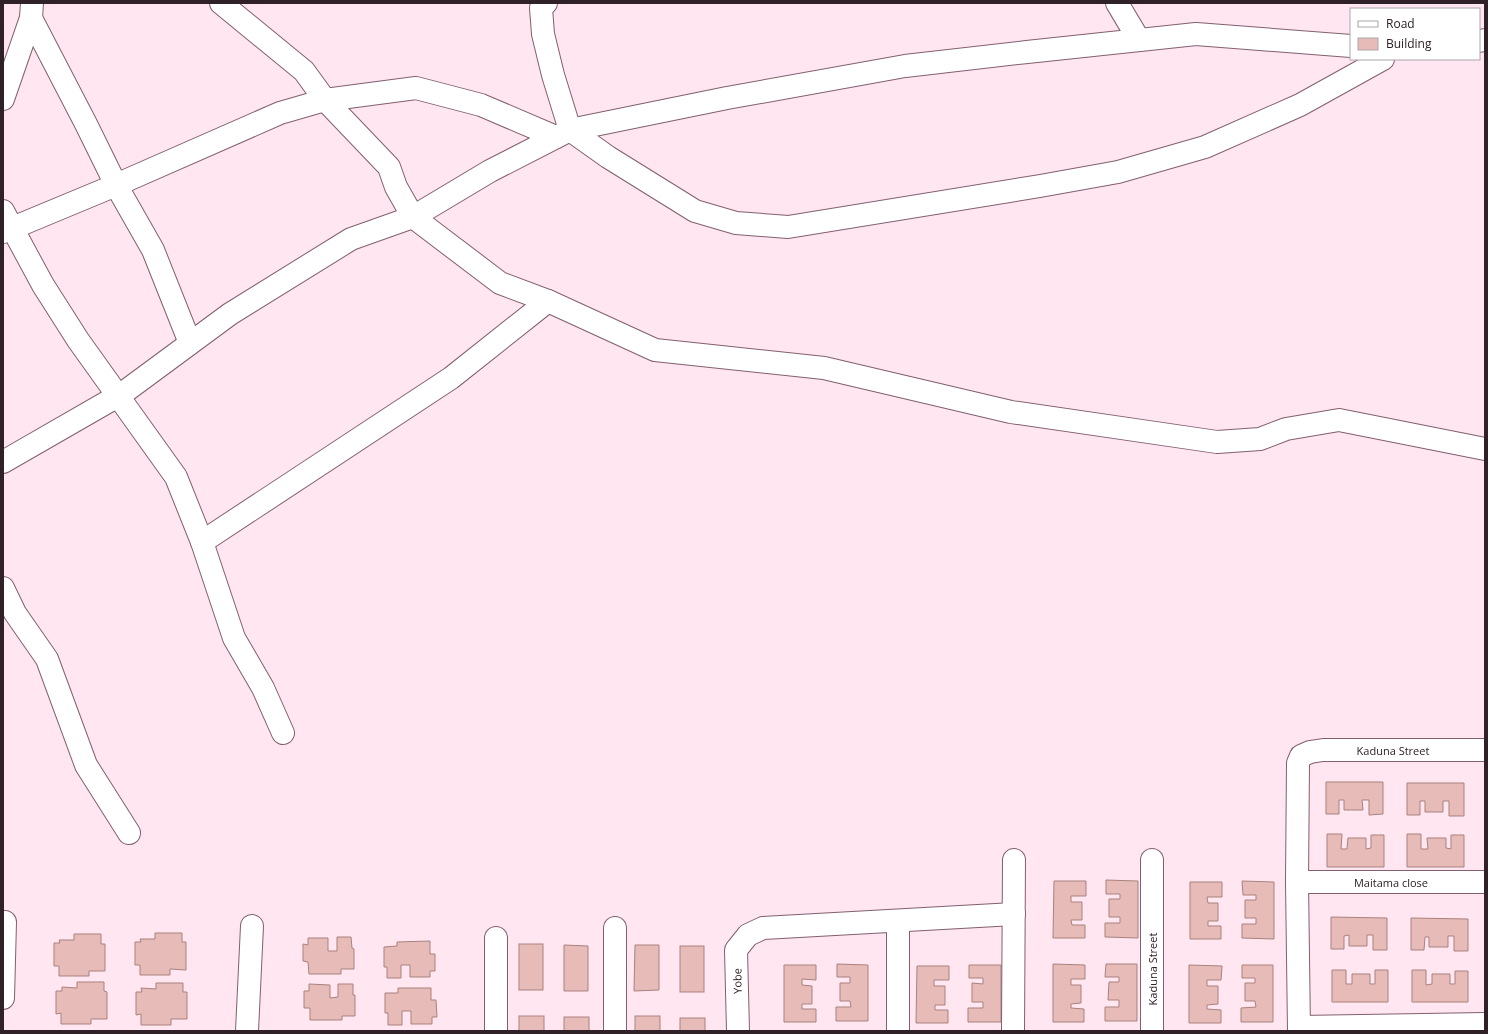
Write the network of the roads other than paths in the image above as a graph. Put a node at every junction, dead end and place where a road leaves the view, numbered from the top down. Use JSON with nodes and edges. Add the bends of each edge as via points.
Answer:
{"nodes":[{"id":1,"x":221,"y":3,"type":"edge"},
{"id":2,"x":546,"y":3,"type":"edge"},
{"id":3,"x":1117,"y":3,"type":"edge"},
{"id":4,"x":32,"y":11,"type":"edge"},
{"id":5,"x":1139,"y":40,"type":"junction"},
{"id":6,"x":1350,"y":46,"type":"edge"},
{"id":7,"x":11,"y":58,"type":"edge"},
{"id":8,"x":1381,"y":60,"type":"edge"},
{"id":9,"x":3,"y":99,"type":"edge"},
{"id":10,"x":325,"y":100,"type":"junction"},
{"id":11,"x":563,"y":134,"type":"junction"},
{"id":12,"x":116,"y":185,"type":"junction"},
{"id":13,"x":413,"y":218,"type":"junction"},
{"id":14,"x":6,"y":223,"type":"edge"},
{"id":15,"x":548,"y":301,"type":"junction"},
{"id":16,"x":190,"y":343,"type":"junction"},
{"id":17,"x":117,"y":396,"type":"junction"},
{"id":18,"x":1485,"y":448,"type":"edge"},
{"id":19,"x":3,"y":462,"type":"edge"},
{"id":20,"x":202,"y":542,"type":"junction"},
{"id":21,"x":3,"y":588,"type":"edge"},
{"id":22,"x":283,"y":733,"type":"dead end"},
{"id":23,"x":1485,"y":750,"type":"edge"},
{"id":24,"x":129,"y":833,"type":"dead end"},
{"id":25,"x":1014,"y":860,"type":"dead end"},
{"id":26,"x":1152,"y":860,"type":"dead end"},
{"id":27,"x":1297,"y":882,"type":"junction"},
{"id":28,"x":1485,"y":882,"type":"edge"},
{"id":29,"x":1014,"y":914,"type":"junction"},
{"id":30,"x":898,"y":921,"type":"junction"},
{"id":31,"x":5,"y":922,"type":"dead end"},
{"id":32,"x":252,"y":926,"type":"dead end"},
{"id":33,"x":615,"y":928,"type":"dead end"},
{"id":34,"x":496,"y":938,"type":"dead end"},
{"id":35,"x":3,"y":998,"type":"edge"},
{"id":36,"x":1485,"y":1024,"type":"edge"},
{"id":37,"x":1299,"y":1029,"type":"edge"},
{"id":38,"x":247,"y":1031,"type":"edge"},
{"id":39,"x":496,"y":1031,"type":"edge"},
{"id":40,"x":615,"y":1031,"type":"edge"},
{"id":41,"x":738,"y":1031,"type":"edge"},
{"id":42,"x":898,"y":1031,"type":"edge"},
{"id":43,"x":1013,"y":1031,"type":"edge"},
{"id":44,"x":1152,"y":1031,"type":"edge"}],
"edges":[{"from":1,"to":10,"type":"street","via":[[304,71]]},
{"from":2,"to":11,"type":"street","via":[[541,8],[543,34]]},
{"from":3,"to":5,"type":"street"},
{"from":4,"to":7,"type":"street"},
{"from":4,"to":12,"type":"street"},
{"from":5,"to":6,"type":"street","via":[[1196,34]]},
{"from":5,"to":11,"type":"street","via":[[906,66],[727,98]]},
{"from":7,"to":9,"type":"street"},
{"from":8,"to":11,"type":"street","via":[[1300,105],[1205,147],[1125,170],[788,227],[736,223],[695,211],[608,157]]},
{"from":10,"to":11,"type":"street","via":[[416,88],[481,105]]},
{"from":10,"to":12,"type":"street","via":[[280,113]]},
{"from":10,"to":13,"type":"street","via":[[389,167],[396,187]]},
{"from":11,"to":13,"type":"street","via":[[490,171]]},
{"from":12,"to":14,"type":"street"},
{"from":12,"to":16,"type":"street","via":[[153,250]]},
{"from":13,"to":15,"type":"street","via":[[500,283]]},
{"from":13,"to":16,"type":"street","via":[[351,239],[230,314]]},
{"from":14,"to":17,"type":"street","via":[[43,285]]},
{"from":15,"to":18,"type":"street","via":[[655,350],[824,368],[1010,412],[1217,442],[1260,438],[1286,429],[1339,420]]},
{"from":15,"to":20,"type":"street","via":[[451,378]]},
{"from":16,"to":17,"type":"street"},
{"from":17,"to":19,"type":"street"},
{"from":17,"to":20,"type":"street","via":[[176,477]]},
{"from":20,"to":22,"type":"street","via":[[234,638],[263,688]]},
{"from":21,"to":24,"type":"street","via":[[15,613],[47,659],[86,765]]},
{"from":23,"to":27,"type":"street","name":"Kaduna Street","via":[[1323,750],[1301,756],[1298,763]]},
{"from":25,"to":29,"type":"street"},
{"from":26,"to":44,"type":"street","name":"Kaduna Street"},
{"from":27,"to":28,"type":"street","name":"Maitama close"},
{"from":27,"to":37,"type":"street"},
{"from":29,"to":30,"type":"street"},
{"from":29,"to":43,"type":"street"},
{"from":30,"to":41,"type":"street","name":"Yobe","via":[[763,928],[748,935],[736,950]]},
{"from":30,"to":42,"type":"street"},
{"from":31,"to":35,"type":"street"},
{"from":32,"to":38,"type":"street"},
{"from":33,"to":40,"type":"street"},
{"from":34,"to":39,"type":"street"},
{"from":36,"to":37,"type":"street"}]}
